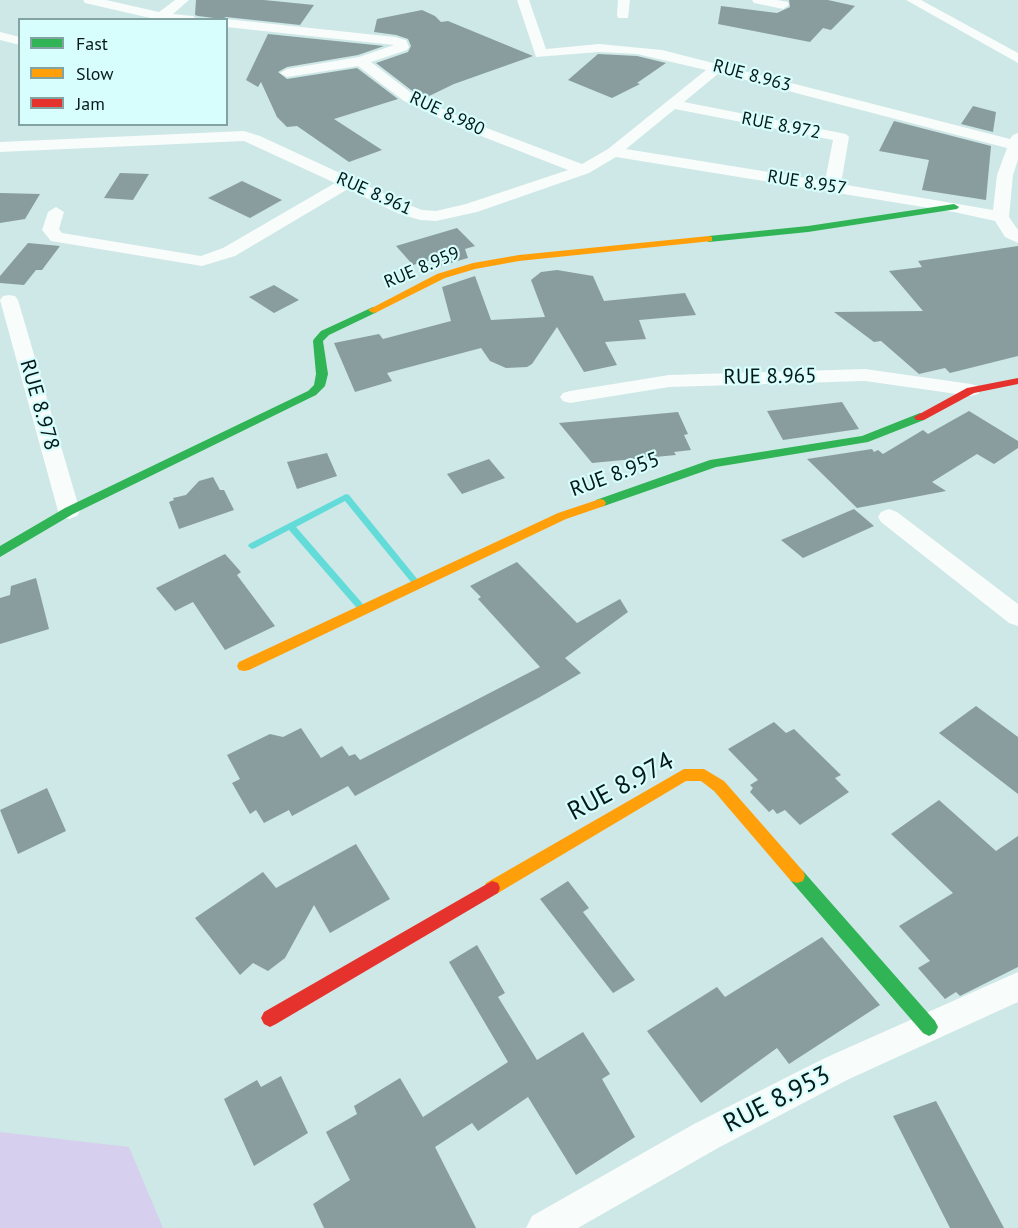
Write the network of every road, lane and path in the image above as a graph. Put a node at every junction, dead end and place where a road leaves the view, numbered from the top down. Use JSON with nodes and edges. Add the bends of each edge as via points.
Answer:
{"nodes":[{"id":1,"x":89,"y":0,"type":"edge"},
{"id":2,"x":183,"y":0,"type":"edge"},
{"id":3,"x":523,"y":0,"type":"edge"},
{"id":4,"x":624,"y":0,"type":"edge"},
{"id":5,"x":758,"y":0,"type":"edge"},
{"id":6,"x":912,"y":0,"type":"edge"},
{"id":7,"x":783,"y":5,"type":"dead end"},
{"id":8,"x":623,"y":15,"type":"dead end"},
{"id":9,"x":159,"y":18,"type":"edge"},
{"id":10,"x":228,"y":23,"type":"edge"},
{"id":11,"x":0,"y":36,"type":"edge"},
{"id":12,"x":18,"y":40,"type":"edge"},
{"id":13,"x":1017,"y":58,"type":"edge"},
{"id":14,"x":361,"y":62,"type":"junction"},
{"id":15,"x":718,"y":67,"type":"junction"},
{"id":16,"x":287,"y":73,"type":"dead end"},
{"id":17,"x":672,"y":104,"type":"junction"},
{"id":18,"x":1016,"y":141,"type":"edge"},
{"id":19,"x":0,"y":147,"type":"edge"},
{"id":20,"x":613,"y":152,"type":"junction"},
{"id":21,"x":583,"y":170,"type":"junction"},
{"id":22,"x":347,"y":183,"type":"junction"},
{"id":23,"x":832,"y":187,"type":"junction"},
{"id":24,"x":954,"y":207,"type":"junction"},
{"id":25,"x":56,"y":212,"type":"dead end"},
{"id":26,"x":1001,"y":217,"type":"junction"},
{"id":27,"x":1018,"y":238,"type":"edge"},
{"id":28,"x":9,"y":300,"type":"dead end"},
{"id":29,"x":1018,"y":381,"type":"edge"},
{"id":30,"x":971,"y":390,"type":"junction"},
{"id":31,"x":570,"y":396,"type":"dead end"},
{"id":32,"x":69,"y":511,"type":"junction"},
{"id":33,"x":889,"y":517,"type":"dead end"},
{"id":34,"x":0,"y":552,"type":"edge"},
{"id":35,"x":1018,"y":617,"type":"edge"},
{"id":36,"x":244,"y":666,"type":"dead end"},
{"id":37,"x":1018,"y":987,"type":"edge"},
{"id":38,"x":270,"y":1018,"type":"dead end"},
{"id":39,"x":929,"y":1027,"type":"junction"},
{"id":40,"x":544,"y":1228,"type":"edge"}],
"edges":[{"from":1,"to":9,"type":"street"},
{"from":2,"to":9,"type":"street"},
{"from":3,"to":15,"type":"street","name":"RUE 8.963","via":[[541,54],[599,48],[637,50]]},
{"from":4,"to":8,"type":"street"},
{"from":5,"to":7,"type":"street"},
{"from":6,"to":13,"type":"street"},
{"from":10,"to":14,"type":"street","via":[[401,44],[392,52]]},
{"from":11,"to":12,"type":"street"},
{"from":14,"to":16,"type":"street"},
{"from":14,"to":21,"type":"street","name":"RUE 8.980","via":[[409,98]]},
{"from":15,"to":17,"type":"street","name":"RUE 8.961"},
{"from":15,"to":18,"type":"street","name":"RUE 8.963"},
{"from":17,"to":20,"type":"street","name":"RUE 8.961"},
{"from":17,"to":23,"type":"street","name":"RUE 8.972","via":[[841,137]]},
{"from":18,"to":26,"type":"street","via":[[1005,175]]},
{"from":19,"to":22,"type":"street","name":"RUE 8.961","via":[[244,136]]},
{"from":20,"to":21,"type":"street","name":"RUE 8.961"},
{"from":20,"to":23,"type":"street","name":"RUE 8.957"},
{"from":21,"to":22,"type":"street","name":"RUE 8.961","via":[[436,216],[420,215]]},
{"from":22,"to":25,"type":"street","via":[[229,252],[202,261],[57,237],[50,230]]},
{"from":23,"to":24,"type":"street","name":"RUE 8.957"},
{"from":24,"to":26,"type":"street","name":"RUE 8.957"},
{"from":24,"to":32,"type":"street","name":"RUE 8.959","via":[[808,229],[519,258],[441,276],[326,333],[318,341],[322,374],[312,393]]},
{"from":26,"to":27,"type":"street"},
{"from":28,"to":32,"type":"street","name":"RUE 8.978"},
{"from":29,"to":30,"type":"street","name":"RUE 8.955"},
{"from":30,"to":31,"type":"street","name":"RUE 8.965","via":[[866,375],[669,381]]},
{"from":30,"to":36,"type":"street","name":"RUE 8.955","via":[[932,412],[864,439],[714,463],[562,516]]},
{"from":32,"to":34,"type":"street","name":"RUE 8.959"},
{"from":33,"to":35,"type":"street"},
{"from":37,"to":39,"type":"street","name":"RUE 8.953"},
{"from":38,"to":39,"type":"street","name":"RUE 8.974","via":[[684,775],[704,775],[719,786]]},
{"from":39,"to":40,"type":"street","name":"RUE 8.953","via":[[836,1069],[716,1131]]}]}
